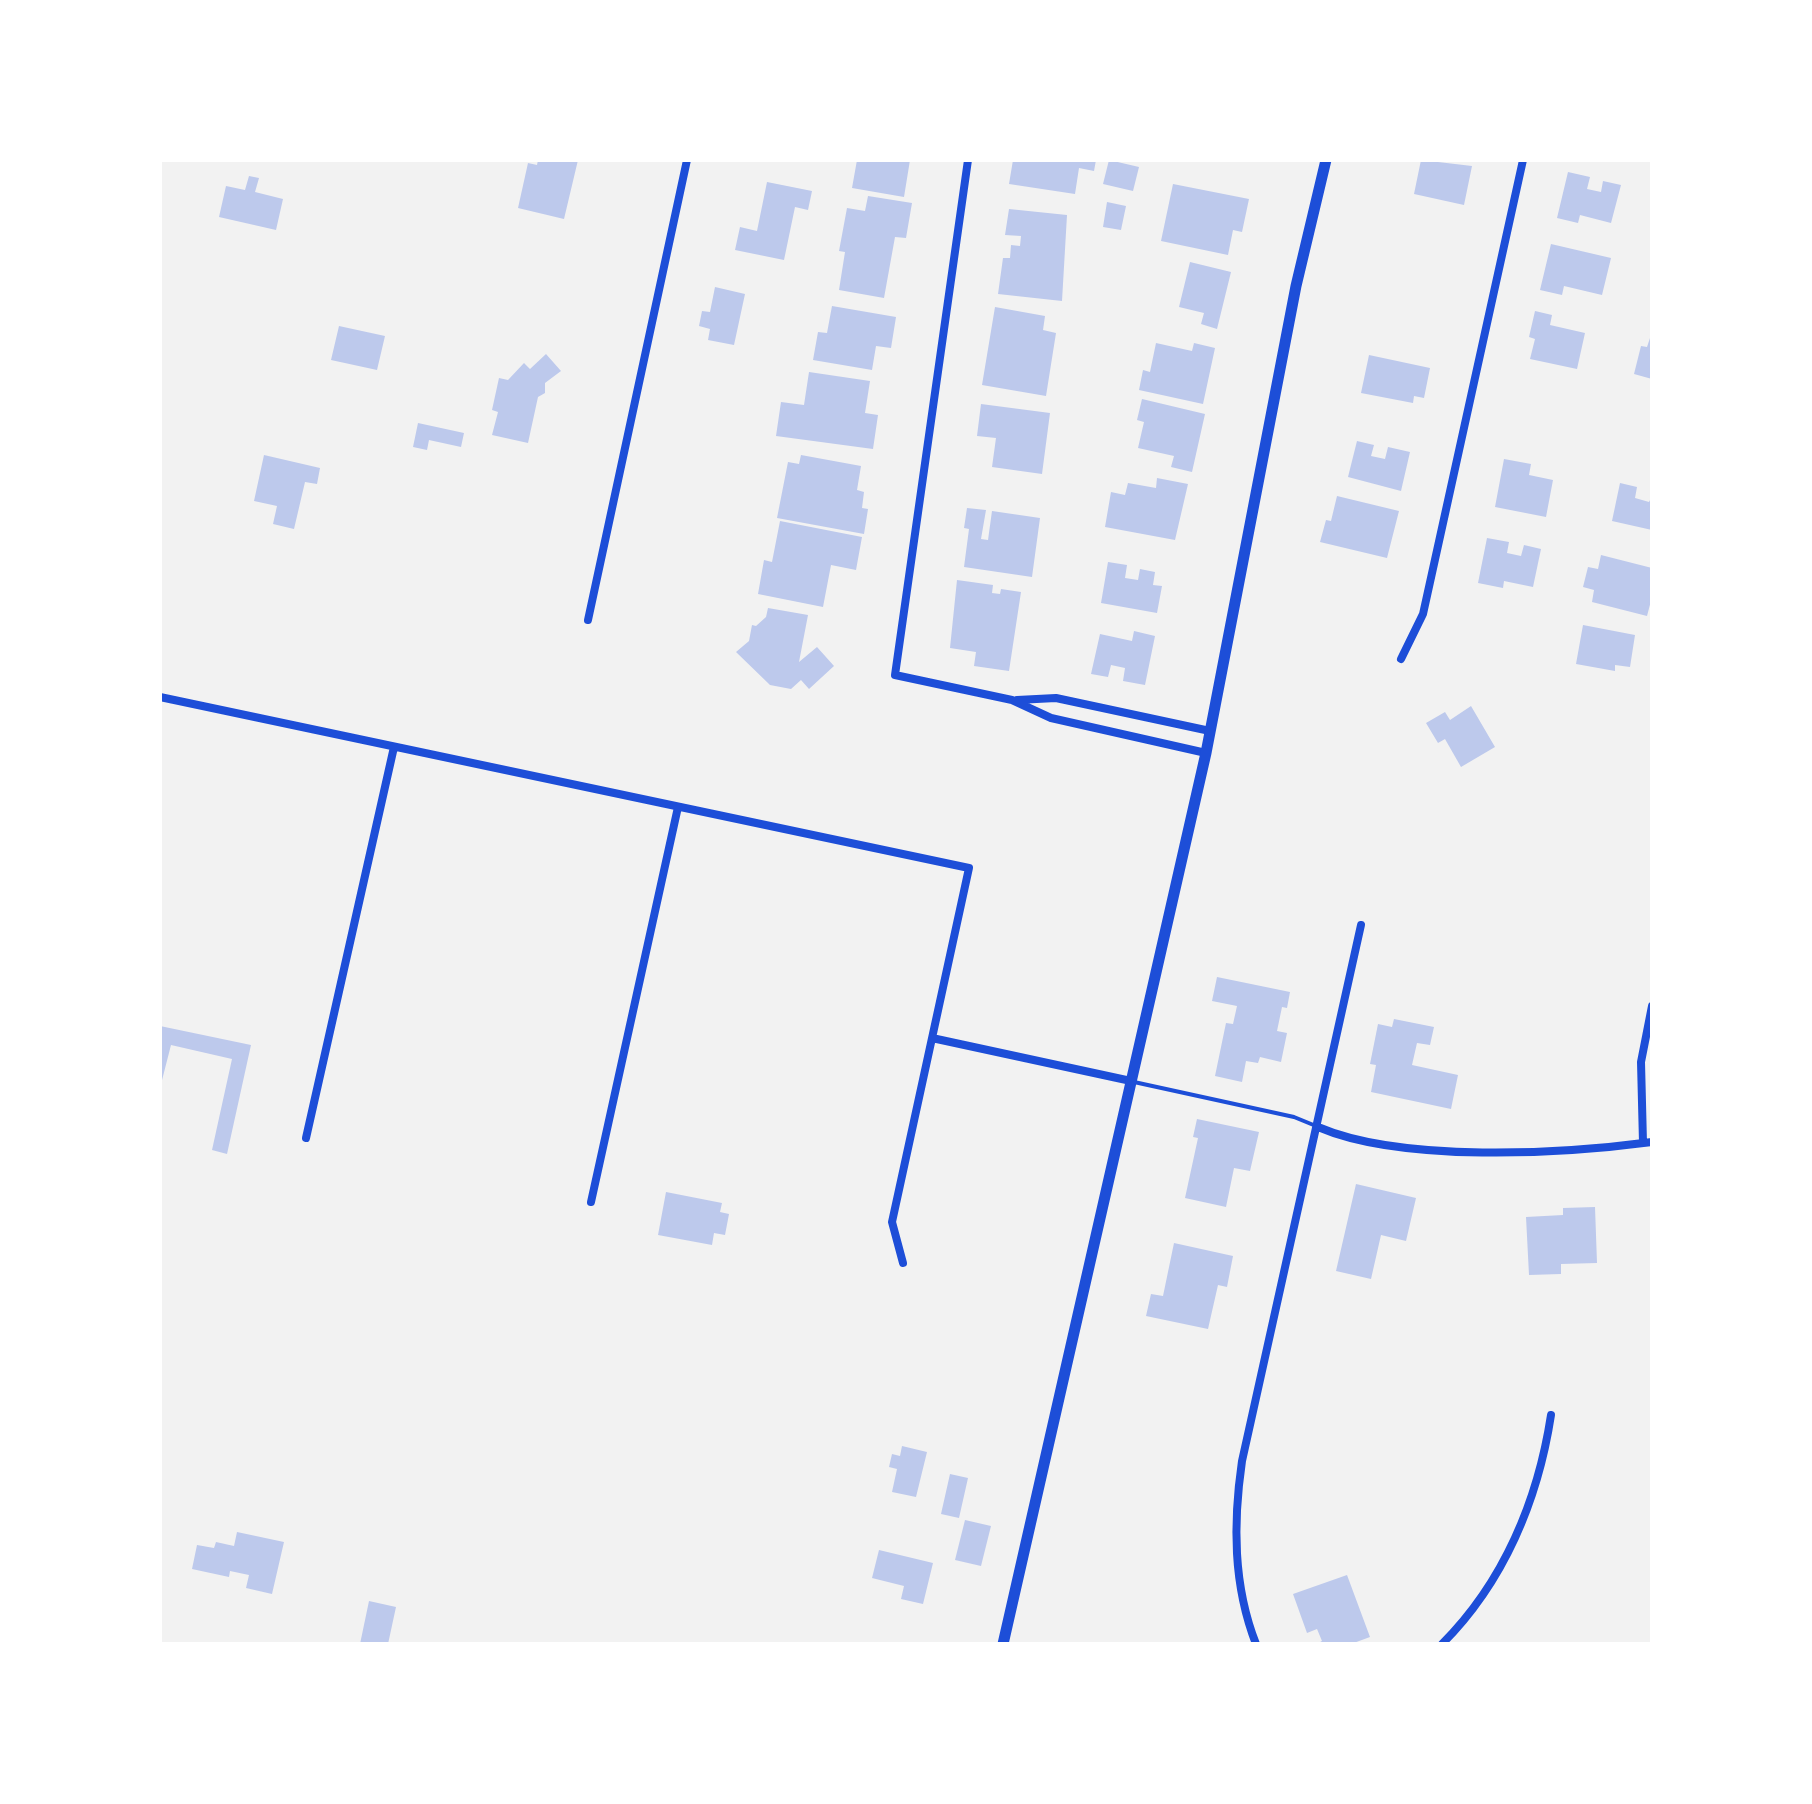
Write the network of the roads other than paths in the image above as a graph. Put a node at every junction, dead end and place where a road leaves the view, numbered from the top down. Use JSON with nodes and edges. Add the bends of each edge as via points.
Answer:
{"nodes":[{"id":1,"x":687,"y":160,"type":"edge"},
{"id":2,"x":968,"y":160,"type":"edge"},
{"id":3,"x":1326,"y":160,"type":"edge"},
{"id":4,"x":1523,"y":160,"type":"edge"},
{"id":5,"x":588,"y":620,"type":"dead end"},
{"id":6,"x":1401,"y":659,"type":"dead end"},
{"id":7,"x":160,"y":697,"type":"edge"},
{"id":8,"x":1012,"y":700,"type":"junction"},
{"id":9,"x":1210,"y":731,"type":"junction"},
{"id":10,"x":394,"y":747,"type":"junction"},
{"id":11,"x":1206,"y":753,"type":"junction"},
{"id":12,"x":678,"y":807,"type":"junction"},
{"id":13,"x":1361,"y":925,"type":"dead end"},
{"id":14,"x":1652,"y":1006,"type":"edge"},
{"id":15,"x":932,"y":1038,"type":"junction"},
{"id":16,"x":1131,"y":1081,"type":"junction"},
{"id":17,"x":1318,"y":1127,"type":"junction"},
{"id":18,"x":306,"y":1138,"type":"dead end"},
{"id":19,"x":1647,"y":1142,"type":"edge"},
{"id":20,"x":591,"y":1202,"type":"dead end"},
{"id":21,"x":903,"y":1263,"type":"dead end"},
{"id":22,"x":1551,"y":1415,"type":"dead end"},
{"id":23,"x":1003,"y":1644,"type":"edge"},
{"id":24,"x":1256,"y":1644,"type":"edge"},
{"id":25,"x":1442,"y":1644,"type":"edge"}],
"edges":[{"from":1,"to":5,"type":"street"},
{"from":2,"to":8,"type":"street","via":[[895,675]]},
{"from":3,"to":9,"type":"street","via":[[1293,302]]},
{"from":4,"to":6,"type":"street","via":[[1423,614]]},
{"from":7,"to":10,"type":"street"},
{"from":8,"to":9,"type":"street","via":[[1056,698]]},
{"from":8,"to":11,"type":"street","via":[[1051,718]]},
{"from":9,"to":11,"type":"street"},
{"from":10,"to":12,"type":"street"},
{"from":10,"to":18,"type":"street"},
{"from":11,"to":16,"type":"street"},
{"from":12,"to":15,"type":"street","via":[[969,868]]},
{"from":12,"to":20,"type":"street"},
{"from":13,"to":17,"type":"street"},
{"from":14,"to":19,"type":"street","via":[[1641,1062]]},
{"from":15,"to":16,"type":"street"},
{"from":15,"to":21,"type":"street","via":[[892,1222]]},
{"from":16,"to":17,"type":"lane"},
{"from":16,"to":23,"type":"street"},
{"from":17,"to":19,"type":"street","via":[[1340,1137],[1457,1150],[1526,1153]]},
{"from":17,"to":24,"type":"street","via":[[1236,1505],[1241,1594]]},
{"from":22,"to":25,"type":"street","via":[[1545,1455],[1522,1525],[1476,1606]]}]}
